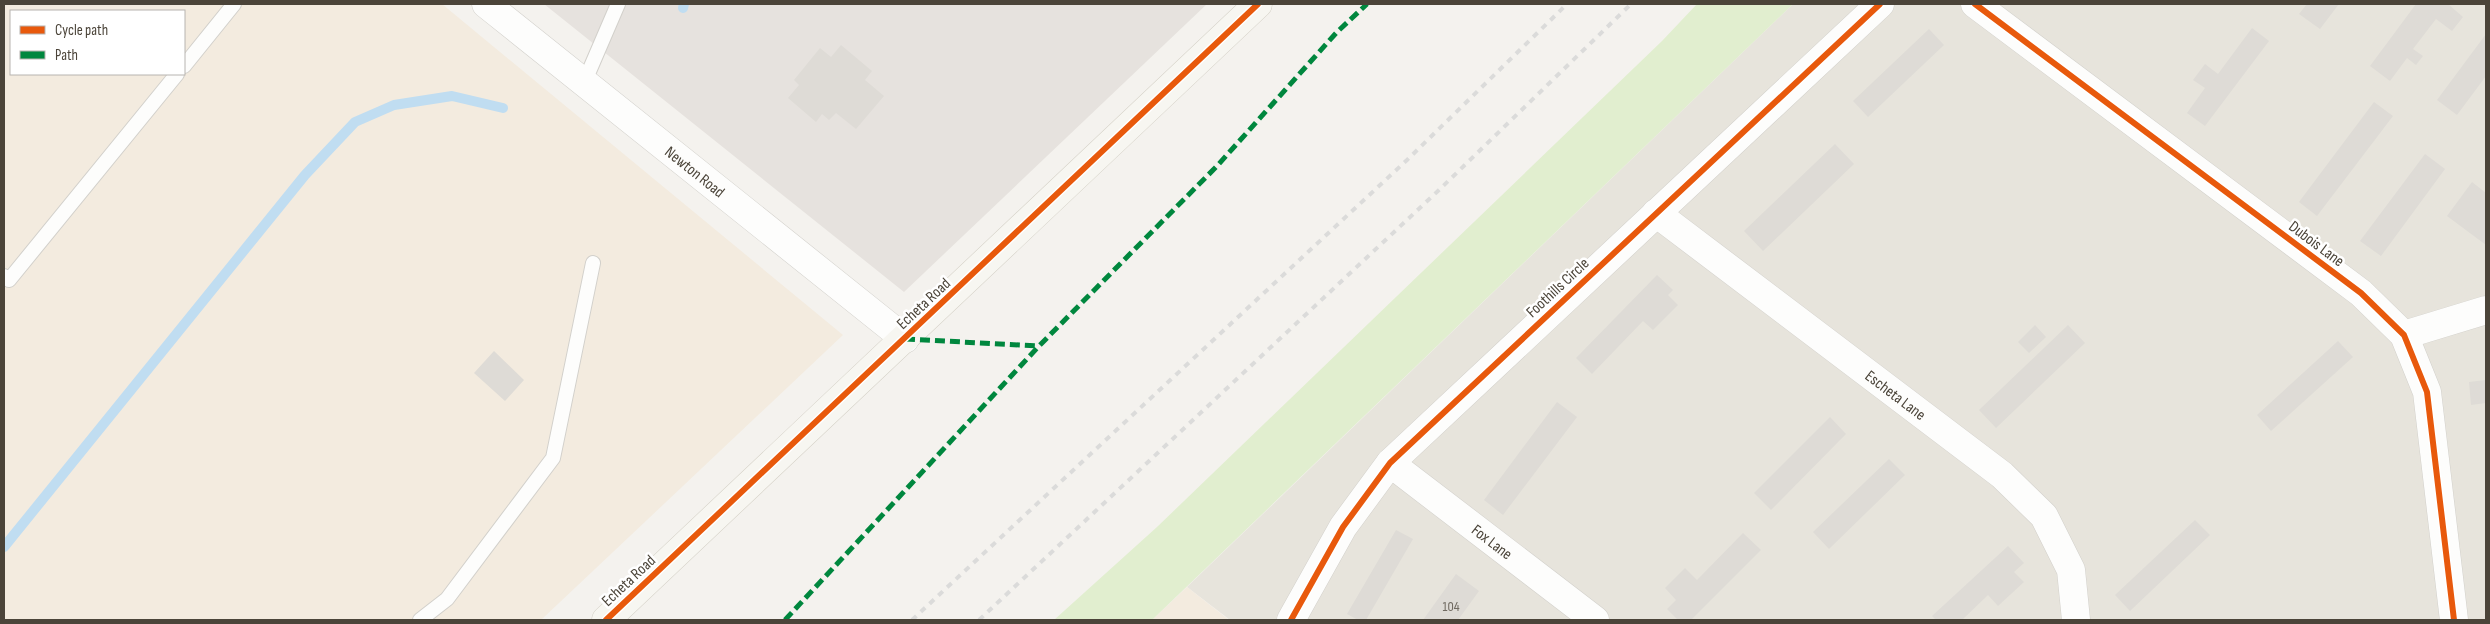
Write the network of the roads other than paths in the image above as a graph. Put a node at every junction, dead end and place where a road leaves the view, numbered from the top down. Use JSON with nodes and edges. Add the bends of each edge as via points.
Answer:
{"nodes":[{"id":1,"x":234,"y":4,"type":"edge"},
{"id":2,"x":486,"y":4,"type":"edge"},
{"id":3,"x":618,"y":4,"type":"edge"},
{"id":4,"x":1258,"y":4,"type":"edge"},
{"id":5,"x":1880,"y":4,"type":"edge"},
{"id":6,"x":1975,"y":4,"type":"edge"},
{"id":7,"x":185,"y":65,"type":"edge"},
{"id":8,"x":176,"y":75,"type":"edge"},
{"id":9,"x":584,"y":83,"type":"junction"},
{"id":10,"x":1656,"y":213,"type":"junction"},
{"id":11,"x":593,"y":263,"type":"dead end"},
{"id":12,"x":4,"y":276,"type":"edge"},
{"id":13,"x":2486,"y":310,"type":"edge"},
{"id":14,"x":2404,"y":335,"type":"junction"},
{"id":15,"x":905,"y":339,"type":"junction"},
{"id":16,"x":1390,"y":462,"type":"junction"},
{"id":17,"x":420,"y":620,"type":"edge"},
{"id":18,"x":606,"y":620,"type":"edge"},
{"id":19,"x":1291,"y":620,"type":"edge"},
{"id":20,"x":1595,"y":620,"type":"edge"},
{"id":21,"x":2076,"y":620,"type":"edge"},
{"id":22,"x":2454,"y":620,"type":"edge"}],
"edges":[{"from":1,"to":7,"type":"lane"},
{"from":2,"to":9,"type":"street","name":"Newton Road"},
{"from":3,"to":9,"type":"lane"},
{"from":4,"to":15,"type":"street","name":"Echeta Road"},
{"from":5,"to":10,"type":"street","name":"Foothills Circle"},
{"from":6,"to":14,"type":"street","name":"Dubois Lane","via":[[2361,293]]},
{"from":8,"to":12,"type":"lane","via":[[9,280]]},
{"from":9,"to":15,"type":"street","name":"Newton Road"},
{"from":10,"to":16,"type":"street","name":"Foothills Circle"},
{"from":10,"to":21,"type":"street","name":"Escheta Lane","via":[[2002,475],[2044,516],[2071,570]]},
{"from":11,"to":17,"type":"lane","via":[[553,458],[447,599]]},
{"from":13,"to":14,"type":"street"},
{"from":14,"to":22,"type":"street","name":"Dubois Lane","via":[[2427,392]]},
{"from":15,"to":18,"type":"street","name":"Echeta Road"},
{"from":16,"to":19,"type":"street","name":"Foothills Circle","via":[[1343,527]]},
{"from":16,"to":20,"type":"street","name":"Fox Lane"}]}
